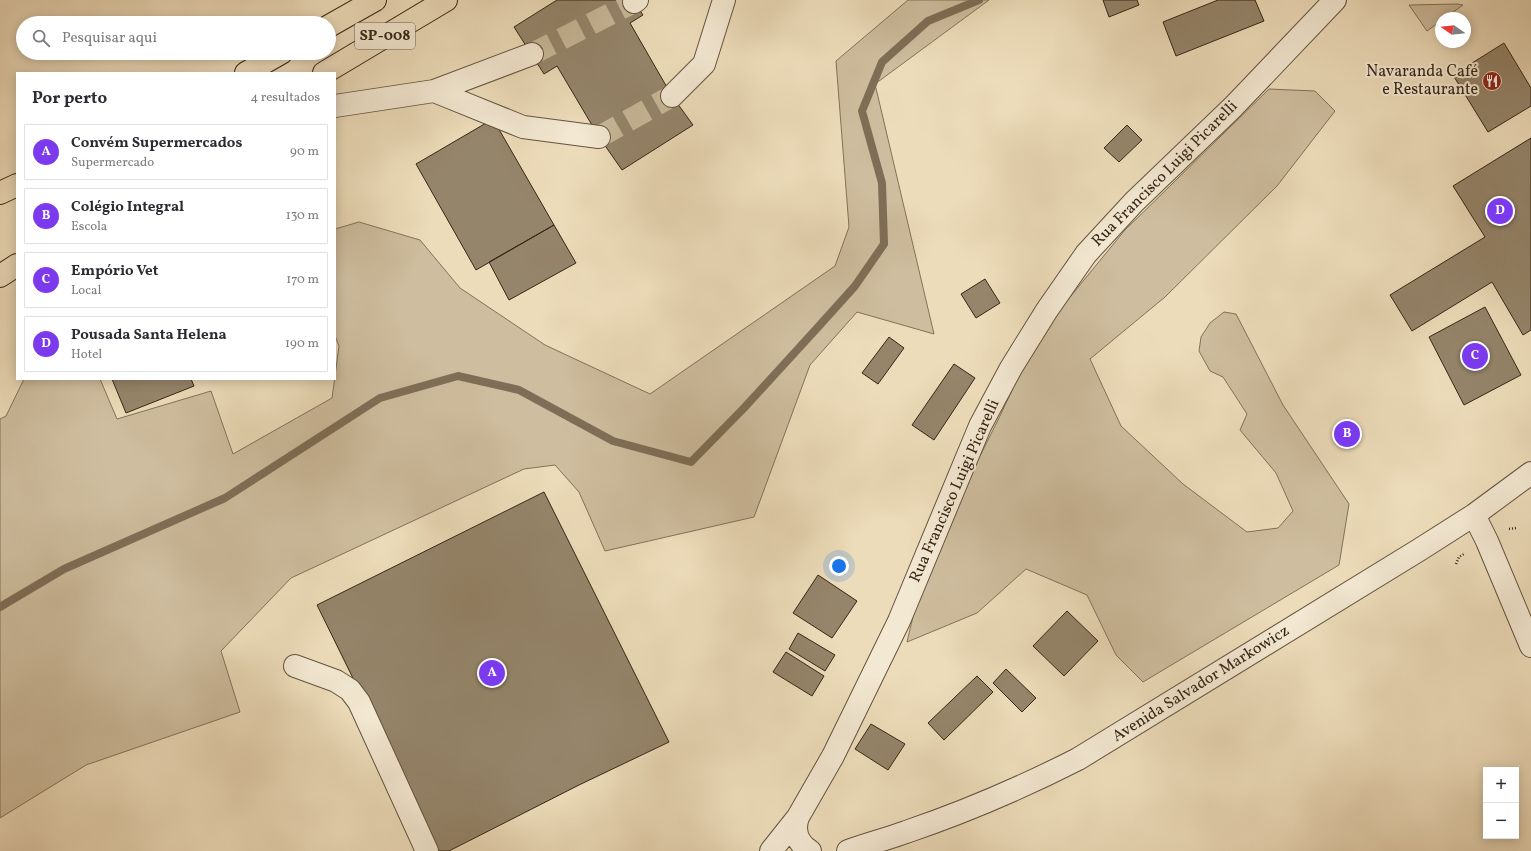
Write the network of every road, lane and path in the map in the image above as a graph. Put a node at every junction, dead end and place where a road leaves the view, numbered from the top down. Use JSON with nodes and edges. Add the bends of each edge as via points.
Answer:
{"nodes":[{"id":1,"x":375,"y":0,"type":"edge"},
{"id":2,"x":446,"y":0,"type":"edge"},
{"id":3,"x":724,"y":0,"type":"edge"},
{"id":4,"x":1335,"y":0,"type":"edge"},
{"id":5,"x":336,"y":22,"type":"edge"},
{"id":6,"x":532,"y":54,"type":"tunnel mouth"},
{"id":7,"x":269,"y":60,"type":"edge"},
{"id":8,"x":248,"y":72,"type":"edge"},
{"id":9,"x":326,"y":72,"type":"edge"},
{"id":10,"x":434,"y":91,"type":"junction"},
{"id":11,"x":672,"y":96,"type":"tunnel mouth"},
{"id":12,"x":336,"y":106,"type":"edge"},
{"id":13,"x":600,"y":137,"type":"tunnel mouth"},
{"id":14,"x":16,"y":185,"type":"edge"},
{"id":15,"x":0,"y":193,"type":"edge"},
{"id":16,"x":16,"y":266,"type":"edge"},
{"id":17,"x":0,"y":276,"type":"edge"},
{"id":18,"x":1531,"y":473,"type":"edge"},
{"id":19,"x":1474,"y":515,"type":"junction"},
{"id":20,"x":1531,"y":646,"type":"edge"},
{"id":21,"x":295,"y":666,"type":"dead end"},
{"id":22,"x":798,"y":817,"type":"junction"},
{"id":23,"x":427,"y":851,"type":"edge"},
{"id":24,"x":771,"y":851,"type":"edge"},
{"id":25,"x":810,"y":851,"type":"edge"},
{"id":26,"x":848,"y":851,"type":"edge"}],
"edges":[{"from":1,"to":5,"type":"main road","number":"SP-008"},
{"from":2,"to":9,"type":"main road","number":"SP-008"},
{"from":3,"to":11,"type":"street","via":[[704,64]]},
{"from":4,"to":22,"type":"street","name":"Rua Francisco Luigi Picarelli","via":[[1232,107],[1134,202],[1086,254],[1047,310],[1011,368],[980,426],[899,621],[834,756]]},
{"from":6,"to":10,"type":"street"},
{"from":7,"to":8,"type":"main road"},
{"from":10,"to":12,"type":"street"},
{"from":10,"to":13,"type":"street","via":[[523,126]]},
{"from":14,"to":15,"type":"main road"},
{"from":16,"to":17,"type":"main road"},
{"from":18,"to":19,"type":"street","name":"Avenida Salvador Markowicz"},
{"from":19,"to":20,"type":"street"},
{"from":19,"to":26,"type":"street","name":"Avenida Salvador Markowicz","via":[[1078,759],[976,806]]},
{"from":21,"to":23,"type":"street","via":[[336,681],[350,690],[359,702]]},
{"from":22,"to":24,"type":"street","name":"Rua Francisco Luigi Picarelli"},
{"from":22,"to":25,"type":"street","via":[[795,824],[797,839]]}]}
